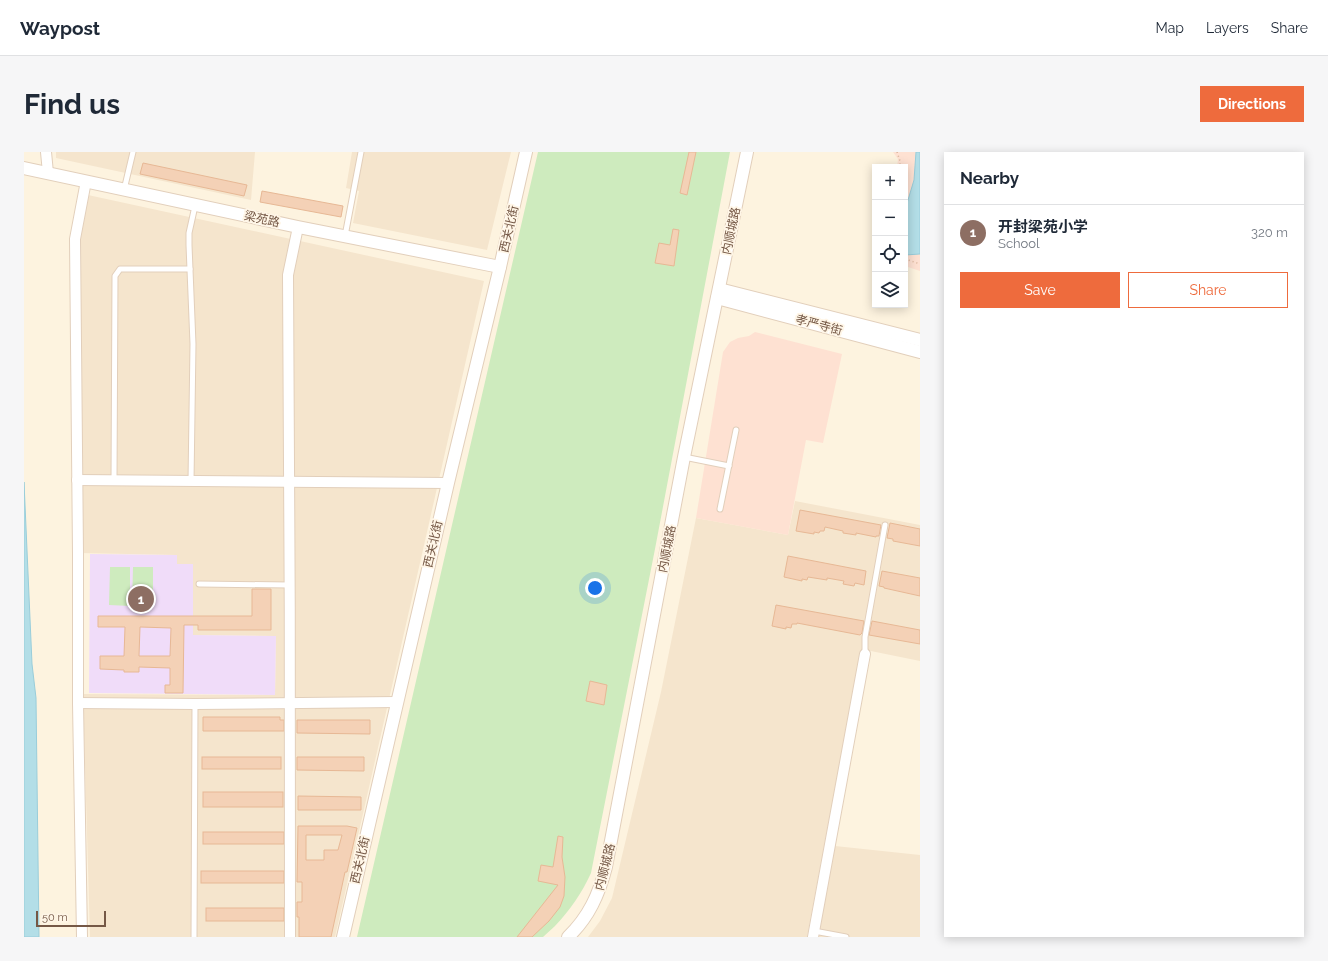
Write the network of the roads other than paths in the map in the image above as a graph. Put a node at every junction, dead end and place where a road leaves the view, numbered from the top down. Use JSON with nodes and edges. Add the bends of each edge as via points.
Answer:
{"nodes":[{"id":1,"x":46,"y":152,"type":"edge"},
{"id":2,"x":133,"y":152,"type":"edge"},
{"id":3,"x":360,"y":152,"type":"edge"},
{"id":4,"x":526,"y":152,"type":"edge"},
{"id":5,"x":747,"y":152,"type":"edge"},
{"id":6,"x":24,"y":168,"type":"edge"},
{"id":7,"x":44,"y":172,"type":"junction"},
{"id":8,"x":86,"y":181,"type":"junction"},
{"id":9,"x":124,"y":190,"type":"junction"},
{"id":10,"x":195,"y":205,"type":"junction"},
{"id":11,"x":298,"y":227,"type":"junction"},
{"id":12,"x":345,"y":237,"type":"junction"},
{"id":13,"x":500,"y":267,"type":"junction"},
{"id":14,"x":190,"y":268,"type":"junction"},
{"id":15,"x":718,"y":293,"type":"junction"},
{"id":16,"x":920,"y":340,"type":"edge"},
{"id":17,"x":920,"y":352,"type":"edge"},
{"id":18,"x":736,"y":430,"type":"dead end"},
{"id":19,"x":684,"y":457,"type":"junction"},
{"id":20,"x":729,"y":466,"type":"junction"},
{"id":21,"x":77,"y":480,"type":"junction"},
{"id":22,"x":114,"y":480,"type":"junction"},
{"id":23,"x":191,"y":481,"type":"junction"},
{"id":24,"x":289,"y":482,"type":"junction"},
{"id":25,"x":448,"y":483,"type":"junction"},
{"id":26,"x":720,"y":509,"type":"dead end"},
{"id":27,"x":885,"y":525,"type":"dead end"},
{"id":28,"x":199,"y":584,"type":"dead end"},
{"id":29,"x":289,"y":585,"type":"junction"},
{"id":30,"x":866,"y":654,"type":"joint"},
{"id":31,"x":397,"y":702,"type":"junction"},
{"id":32,"x":78,"y":703,"type":"junction"},
{"id":33,"x":291,"y":703,"type":"junction"},
{"id":34,"x":195,"y":704,"type":"junction"},
{"id":35,"x":814,"y":934,"type":"edge"},
{"id":36,"x":82,"y":937,"type":"edge"},
{"id":37,"x":194,"y":937,"type":"edge"},
{"id":38,"x":290,"y":937,"type":"edge"},
{"id":39,"x":343,"y":937,"type":"edge"},
{"id":40,"x":568,"y":937,"type":"edge"},
{"id":41,"x":846,"y":937,"type":"edge"}],
"edges":[{"from":1,"to":7,"type":"street"},
{"from":2,"to":9,"type":"lane"},
{"from":3,"to":12,"type":"lane"},
{"from":4,"to":13,"type":"street","name":"西关北街"},
{"from":5,"to":15,"type":"street","name":"内顺城路"},
{"from":6,"to":7,"type":"street","name":"梁苑路"},
{"from":7,"to":8,"type":"street","name":"梁苑路"},
{"from":8,"to":9,"type":"street","name":"梁苑路"},
{"from":8,"to":21,"type":"street","via":[[75,239]]},
{"from":9,"to":10,"type":"street","name":"梁苑路"},
{"from":10,"to":11,"type":"street","name":"梁苑路"},
{"from":10,"to":14,"type":"lane","via":[[189,233]]},
{"from":11,"to":12,"type":"street","name":"梁苑路"},
{"from":11,"to":24,"type":"street","via":[[288,275]]},
{"from":12,"to":13,"type":"street","name":"梁苑路"},
{"from":13,"to":25,"type":"street","name":"西关北街"},
{"from":14,"to":22,"type":"lane","via":[[120,269],[115,276]]},
{"from":14,"to":23,"type":"lane","via":[[193,344]]},
{"from":15,"to":16,"type":"street","name":"孝严寺街"},
{"from":15,"to":17,"type":"street","name":"孝严寺街"},
{"from":15,"to":19,"type":"street","name":"内顺城路"},
{"from":18,"to":20,"type":"lane"},
{"from":19,"to":20,"type":"lane"},
{"from":19,"to":40,"type":"street","name":"内顺城路","via":[[606,867],[595,901]]},
{"from":20,"to":26,"type":"lane"},
{"from":21,"to":22,"type":"street"},
{"from":21,"to":32,"type":"street"},
{"from":22,"to":23,"type":"street"},
{"from":23,"to":24,"type":"street"},
{"from":24,"to":25,"type":"street"},
{"from":24,"to":29,"type":"street"},
{"from":25,"to":31,"type":"street","name":"西关北街"},
{"from":27,"to":30,"type":"lane","via":[[865,637]]},
{"from":28,"to":29,"type":"lane"},
{"from":29,"to":33,"type":"street"},
{"from":30,"to":35,"type":"street"},
{"from":31,"to":33,"type":"street"},
{"from":31,"to":39,"type":"street","name":"西关北街"},
{"from":32,"to":34,"type":"street"},
{"from":32,"to":36,"type":"street"},
{"from":33,"to":34,"type":"street"},
{"from":33,"to":38,"type":"street"},
{"from":34,"to":37,"type":"lane"},
{"from":35,"to":41,"type":"lane"}]}
